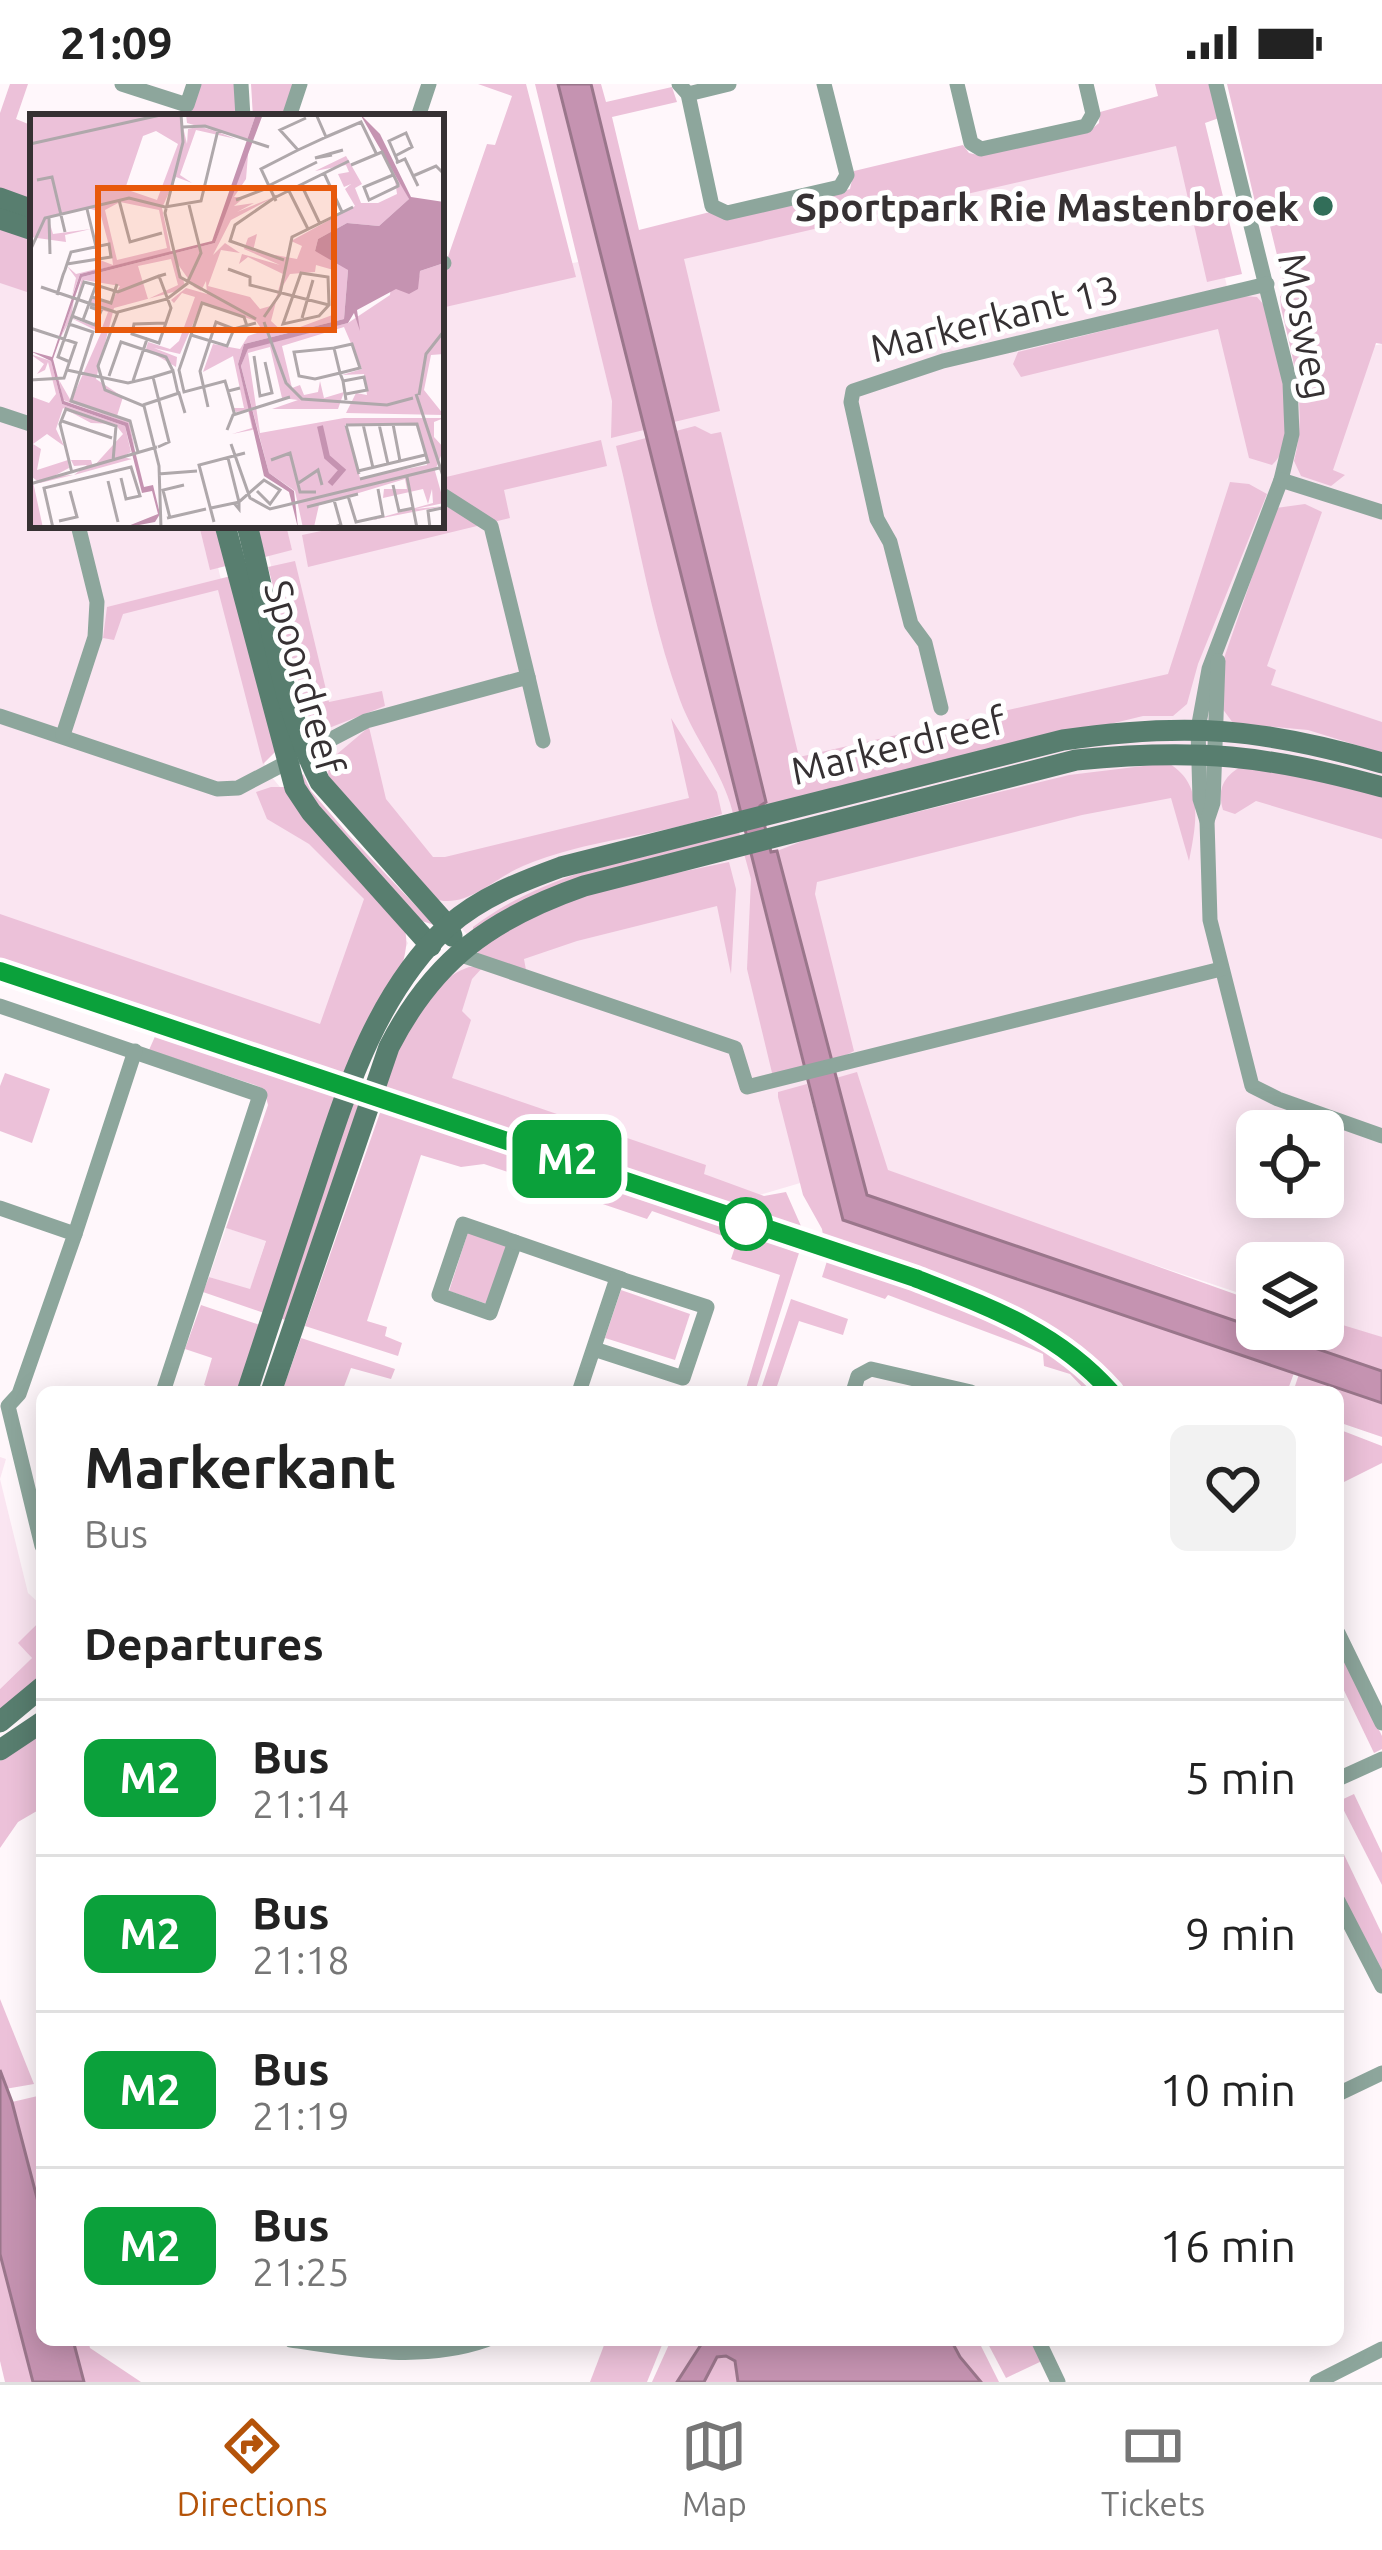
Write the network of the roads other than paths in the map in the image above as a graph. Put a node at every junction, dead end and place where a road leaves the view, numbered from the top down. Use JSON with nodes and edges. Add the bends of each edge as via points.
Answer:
{"nodes":[{"id":1,"x":122,"y":84,"type":"edge"},
{"id":2,"x":194,"y":84,"type":"edge"},
{"id":3,"x":241,"y":84,"type":"edge"},
{"id":4,"x":300,"y":84,"type":"edge"},
{"id":5,"x":429,"y":84,"type":"edge"},
{"id":6,"x":729,"y":84,"type":"edge"},
{"id":7,"x":824,"y":84,"type":"edge"},
{"id":8,"x":957,"y":84,"type":"edge"},
{"id":9,"x":1086,"y":84,"type":"edge"},
{"id":10,"x":1216,"y":84,"type":"edge"},
{"id":11,"x":683,"y":89,"type":"edge"},
{"id":12,"x":243,"y":114,"type":"edge"},
{"id":13,"x":290,"y":114,"type":"edge"},
{"id":14,"x":419,"y":114,"type":"edge"},
{"id":15,"x":0,"y":198,"type":"edge"},
{"id":16,"x":30,"y":209,"type":"edge"},
{"id":17,"x":0,"y":219,"type":"edge"},
{"id":18,"x":30,"y":229,"type":"edge"},
{"id":19,"x":1267,"y":284,"type":"junction"},
{"id":20,"x":0,"y":414,"type":"edge"},
{"id":21,"x":30,"y":424,"type":"edge"},
{"id":22,"x":1281,"y":480,"type":"junction"},
{"id":23,"x":444,"y":496,"type":"edge"},
{"id":24,"x":1382,"y":512,"type":"edge"},
{"id":25,"x":79,"y":528,"type":"edge"},
{"id":26,"x":238,"y":533,"type":"edge"},
{"id":27,"x":527,"y":677,"type":"junction"},
{"id":28,"x":941,"y":708,"type":"dead end"},
{"id":29,"x":0,"y":716,"type":"edge"},
{"id":30,"x":63,"y":735,"type":"junction"},
{"id":31,"x":543,"y":741,"type":"dead end"},
{"id":32,"x":1207,"y":741,"type":"junction"},
{"id":33,"x":297,"y":759,"type":"junction"},
{"id":34,"x":1382,"y":763,"type":"edge"},
{"id":35,"x":1382,"y":787,"type":"edge"},
{"id":36,"x":448,"y":926,"type":"junction"},
{"id":37,"x":431,"y":946,"type":"junction"},
{"id":38,"x":458,"y":953,"type":"junction"},
{"id":39,"x":1221,"y":969,"type":"junction"},
{"id":40,"x":0,"y":1006,"type":"edge"},
{"id":41,"x":134,"y":1051,"type":"junction"},
{"id":42,"x":1382,"y":1136,"type":"edge"},
{"id":43,"x":0,"y":1208,"type":"edge"},
{"id":44,"x":75,"y":1234,"type":"junction"},
{"id":45,"x":515,"y":1242,"type":"junction"},
{"id":46,"x":622,"y":1280,"type":"junction"},
{"id":47,"x":594,"y":1349,"type":"junction"},
{"id":48,"x":165,"y":1386,"type":"edge"},
{"id":49,"x":249,"y":1386,"type":"edge"},
{"id":50,"x":274,"y":1386,"type":"edge"},
{"id":51,"x":580,"y":1386,"type":"edge"},
{"id":52,"x":855,"y":1386,"type":"edge"},
{"id":53,"x":954,"y":1386,"type":"edge"},
{"id":54,"x":4,"y":1404,"type":"edge"},
{"id":55,"x":36,"y":1517,"type":"edge"},
{"id":56,"x":1344,"y":1645,"type":"edge"},
{"id":57,"x":36,"y":1692,"type":"edge"},
{"id":58,"x":0,"y":1722,"type":"edge"},
{"id":59,"x":1382,"y":1723,"type":"edge"},
{"id":60,"x":36,"y":1726,"type":"edge"},
{"id":61,"x":0,"y":1750,"type":"edge"},
{"id":62,"x":1382,"y":1759,"type":"edge"},
{"id":63,"x":1344,"y":1776,"type":"edge"},
{"id":64,"x":1344,"y":1913,"type":"edge"},
{"id":65,"x":1357,"y":1938,"type":"junction"},
{"id":66,"x":1344,"y":1945,"type":"edge"},
{"id":67,"x":1382,"y":1987,"type":"edge"},
{"id":68,"x":1382,"y":2073,"type":"edge"},
{"id":69,"x":1344,"y":2091,"type":"edge"},
{"id":70,"x":335,"y":2346,"type":"edge"},
{"id":71,"x":469,"y":2346,"type":"edge"},
{"id":72,"x":1041,"y":2346,"type":"edge"},
{"id":73,"x":1382,"y":2349,"type":"edge"},
{"id":74,"x":1058,"y":2382,"type":"edge"},
{"id":75,"x":1317,"y":2382,"type":"edge"}],
"edges":[{"from":1,"to":2,"type":"street","via":[[187,105]]},
{"from":3,"to":12,"type":"street"},
{"from":4,"to":13,"type":"street"},
{"from":5,"to":14,"type":"street"},
{"from":6,"to":11,"type":"street"},
{"from":7,"to":11,"type":"street","via":[[847,175],[840,187],[727,213],[712,206]]},
{"from":8,"to":9,"type":"street","via":[[971,143],[981,149],[1086,126],[1093,114]]},
{"from":10,"to":19,"type":"street","name":"Mosweg"},
{"from":15,"to":16,"type":"main road"},
{"from":17,"to":18,"type":"main road"},
{"from":19,"to":22,"type":"street","name":"Mosweg","via":[[1290,383],[1292,434]]},
{"from":19,"to":28,"type":"street","name":"Markerkant 13","via":[[943,361],[853,391],[877,519]]},
{"from":20,"to":21,"type":"street"},
{"from":22,"to":24,"type":"street"},
{"from":22,"to":32,"type":"street","name":"Mosweg","via":[[1202,698]]},
{"from":23,"to":27,"type":"street","via":[[491,526]]},
{"from":25,"to":30,"type":"street","via":[[98,602],[95,638]]},
{"from":26,"to":33,"type":"main road","name":"Spoordreef"},
{"from":27,"to":31,"type":"street"},
{"from":27,"to":33,"type":"street","via":[[366,721]]},
{"from":29,"to":30,"type":"street"},
{"from":30,"to":33,"type":"street","via":[[218,789],[238,788]]},
{"from":32,"to":34,"type":"main road","name":"Markerdreef","via":[[1263,733]]},
{"from":32,"to":35,"type":"main road","name":"Markerdreef"},
{"from":32,"to":36,"type":"main road","name":"Markerdreef","via":[[1139,729],[1063,740],[561,867],[488,897]]},
{"from":32,"to":38,"type":"main road","name":"Markerdreef","via":[[1076,760],[584,886],[494,926]]},
{"from":32,"to":39,"type":"street","name":"Mosweg","via":[[1200,799]]},
{"from":33,"to":36,"type":"main road","name":"Spoordreef"},
{"from":33,"to":37,"type":"main road","name":"Spoordreef","via":[[295,788],[310,812]]},
{"from":36,"to":37,"type":"main road","name":"Markerdreef"},
{"from":36,"to":38,"type":"main road"},
{"from":37,"to":38,"type":"main road"},
{"from":37,"to":49,"type":"main road","name":"Markerdreef","via":[[399,985],[358,1065]]},
{"from":38,"to":39,"type":"street","via":[[735,1048],[747,1088]]},
{"from":38,"to":50,"type":"main road","name":"Markerdreef","via":[[428,983],[389,1047]]},
{"from":39,"to":42,"type":"street","name":"Mosweg","via":[[1252,1086]]},
{"from":40,"to":41,"type":"street"},
{"from":41,"to":44,"type":"street"},
{"from":41,"to":48,"type":"street","via":[[260,1095]]},
{"from":43,"to":44,"type":"street"},
{"from":44,"to":54,"type":"street","via":[[19,1394]]},
{"from":45,"to":45,"type":"street","via":[[490,1313],[439,1295],[463,1224]]},
{"from":45,"to":46,"type":"street"},
{"from":46,"to":47,"type":"street"},
{"from":46,"to":47,"type":"street","via":[[706,1307],[683,1378]]},
{"from":47,"to":51,"type":"street"},
{"from":52,"to":53,"type":"street","via":[[871,1369]]},
{"from":54,"to":55,"type":"street"},
{"from":56,"to":59,"type":"street"},
{"from":57,"to":58,"type":"main road"},
{"from":60,"to":61,"type":"main road"},
{"from":62,"to":63,"type":"street"},
{"from":64,"to":65,"type":"street"},
{"from":65,"to":66,"type":"street"},
{"from":65,"to":67,"type":"street"},
{"from":68,"to":69,"type":"street"},
{"from":70,"to":71,"type":"street","via":[[387,2353]]},
{"from":72,"to":74,"type":"street"},
{"from":73,"to":75,"type":"street"}]}
